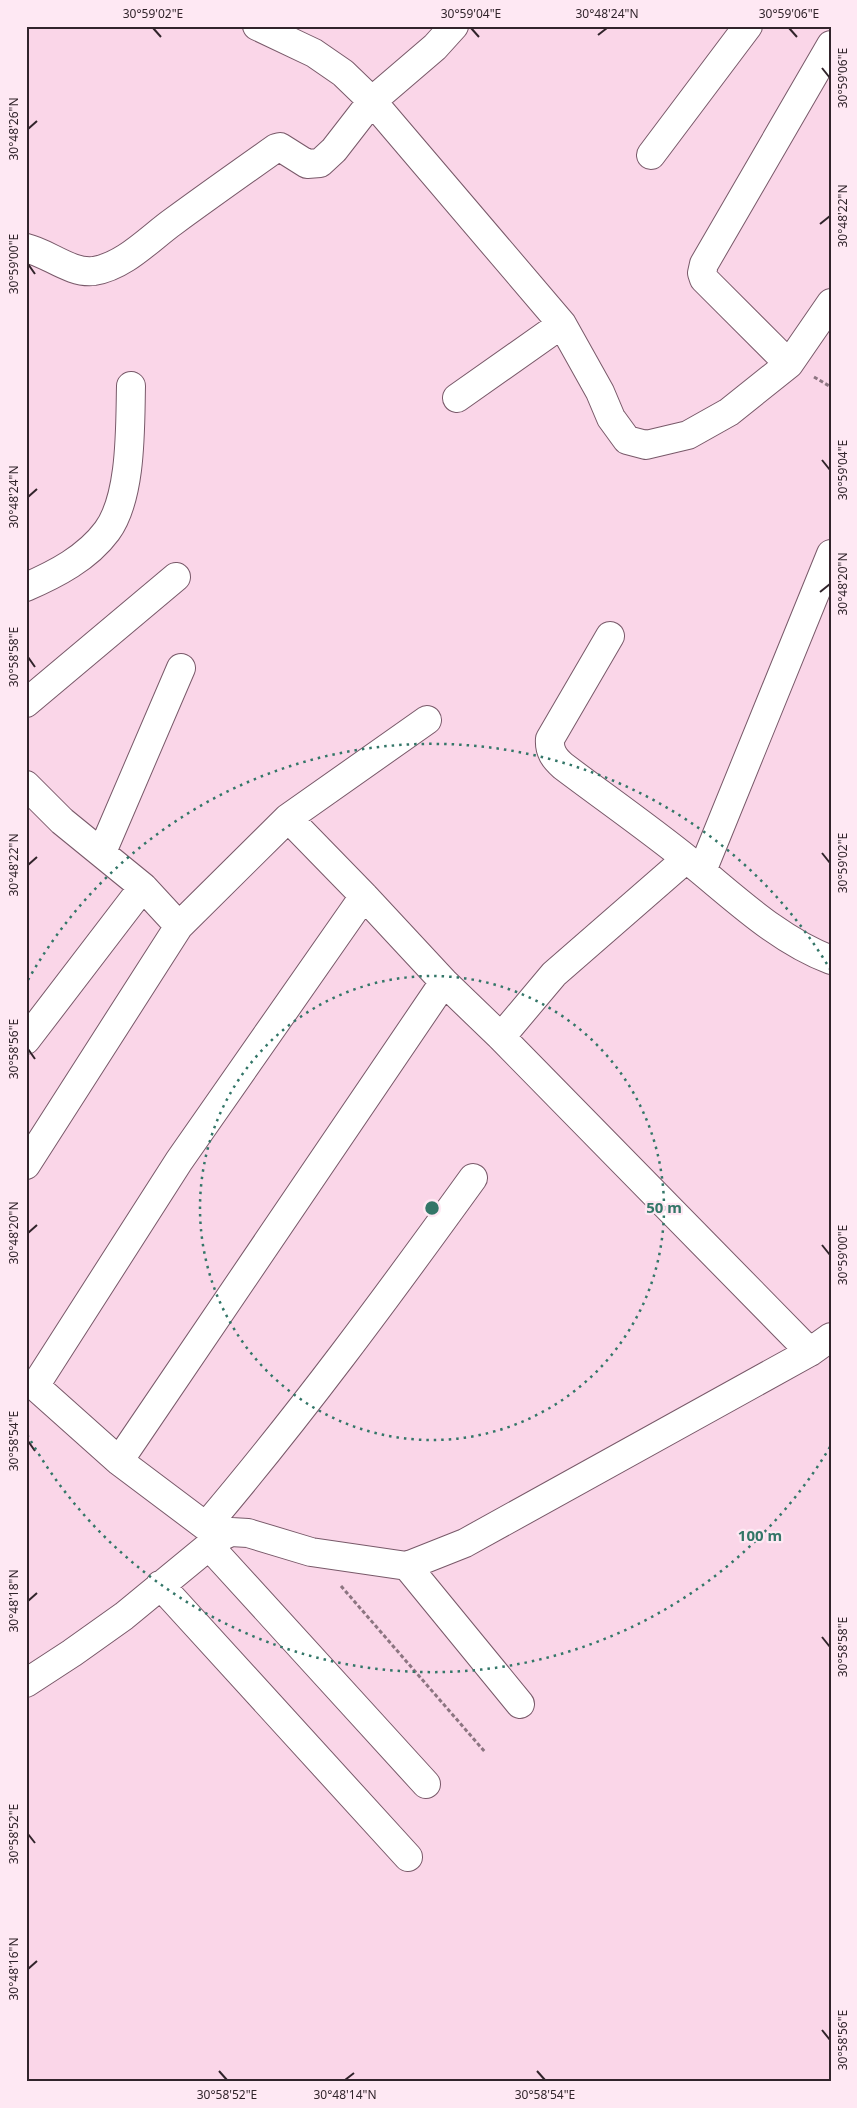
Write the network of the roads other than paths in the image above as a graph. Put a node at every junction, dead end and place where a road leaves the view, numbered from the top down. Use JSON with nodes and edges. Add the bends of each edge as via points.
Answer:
{"nodes":[{"id":1,"x":257,"y":26,"type":"edge"},
{"id":2,"x":454,"y":26,"type":"edge"},
{"id":3,"x":748,"y":26,"type":"edge"},
{"id":4,"x":430,"y":37,"type":"edge"},
{"id":5,"x":831,"y":45,"type":"edge"},
{"id":6,"x":372,"y":101,"type":"junction"},
{"id":7,"x":651,"y":155,"type":"dead end"},
{"id":8,"x":26,"y":248,"type":"edge"},
{"id":9,"x":831,"y":303,"type":"edge"},
{"id":10,"x":562,"y":324,"type":"junction"},
{"id":11,"x":789,"y":364,"type":"junction"},
{"id":12,"x":131,"y":386,"type":"dead end"},
{"id":13,"x":457,"y":398,"type":"dead end"},
{"id":14,"x":830,"y":557,"type":"edge"},
{"id":15,"x":176,"y":577,"type":"dead end"},
{"id":16,"x":26,"y":588,"type":"edge"},
{"id":17,"x":610,"y":636,"type":"dead end"},
{"id":18,"x":181,"y":668,"type":"dead end"},
{"id":19,"x":26,"y":703,"type":"edge"},
{"id":20,"x":427,"y":720,"type":"dead end"},
{"id":21,"x":26,"y":785,"type":"edge"},
{"id":22,"x":288,"y":818,"type":"junction"},
{"id":23,"x":102,"y":852,"type":"junction"},
{"id":24,"x":694,"y":865,"type":"junction"},
{"id":25,"x":143,"y":887,"type":"junction"},
{"id":26,"x":364,"y":896,"type":"junction"},
{"id":27,"x":179,"y":926,"type":"junction"},
{"id":28,"x":831,"y":960,"type":"edge"},
{"id":29,"x":444,"y":982,"type":"junction"},
{"id":30,"x":501,"y":1037,"type":"junction"},
{"id":31,"x":26,"y":1040,"type":"edge"},
{"id":32,"x":26,"y":1165,"type":"edge"},
{"id":33,"x":473,"y":1178,"type":"dead end"},
{"id":34,"x":820,"y":1345,"type":"edge"},
{"id":35,"x":31,"y":1382,"type":"edge"},
{"id":36,"x":119,"y":1461,"type":"junction"},
{"id":37,"x":212,"y":1536,"type":"junction"},
{"id":38,"x":407,"y":1566,"type":"junction"},
{"id":39,"x":160,"y":1585,"type":"junction"},
{"id":40,"x":26,"y":1683,"type":"edge"},
{"id":41,"x":520,"y":1704,"type":"dead end"},
{"id":42,"x":426,"y":1784,"type":"dead end"},
{"id":43,"x":408,"y":1857,"type":"dead end"}],
"edges":[{"from":1,"to":6,"type":"street","via":[[314,53],[343,73]]},
{"from":2,"to":4,"type":"street"},
{"from":3,"to":7,"type":"street"},
{"from":4,"to":6,"type":"street"},
{"from":5,"to":11,"type":"street","via":[[704,264],[702,273],[704,279]]},
{"from":6,"to":8,"type":"street","via":[[320,163],[307,164],[286,149],[276,148],[118,262],[94,271],[78,270]]},
{"from":6,"to":10,"type":"street"},
{"from":9,"to":11,"type":"street"},
{"from":10,"to":11,"type":"street","via":[[616,426],[627,440],[646,445],[688,435],[728,412]]},
{"from":10,"to":13,"type":"street"},
{"from":12,"to":16,"type":"street","via":[[130,453],[115,518],[87,552],[67,567]]},
{"from":14,"to":24,"type":"street"},
{"from":15,"to":19,"type":"street"},
{"from":17,"to":24,"type":"street","via":[[550,739],[554,758]]},
{"from":18,"to":23,"type":"street"},
{"from":20,"to":22,"type":"street"},
{"from":21,"to":23,"type":"street","via":[[62,821]]},
{"from":22,"to":26,"type":"street"},
{"from":22,"to":27,"type":"street"},
{"from":23,"to":25,"type":"street"},
{"from":24,"to":28,"type":"street","via":[[776,932]]},
{"from":24,"to":30,"type":"street","via":[[554,974]]},
{"from":25,"to":27,"type":"street"},
{"from":25,"to":31,"type":"street"},
{"from":26,"to":29,"type":"street"},
{"from":26,"to":35,"type":"street","via":[[179,1161]]},
{"from":27,"to":32,"type":"street"},
{"from":29,"to":30,"type":"street"},
{"from":29,"to":36,"type":"street"},
{"from":30,"to":34,"type":"street"},
{"from":33,"to":37,"type":"street","via":[[354,1342],[268,1452]]},
{"from":34,"to":38,"type":"street","via":[[466,1543]]},
{"from":35,"to":36,"type":"street"},
{"from":36,"to":37,"type":"street"},
{"from":37,"to":38,"type":"street","via":[[248,1533],[311,1552]]},
{"from":37,"to":39,"type":"street"},
{"from":37,"to":42,"type":"street"},
{"from":38,"to":41,"type":"street"},
{"from":39,"to":40,"type":"street","via":[[124,1616]]},
{"from":39,"to":43,"type":"street"}]}
